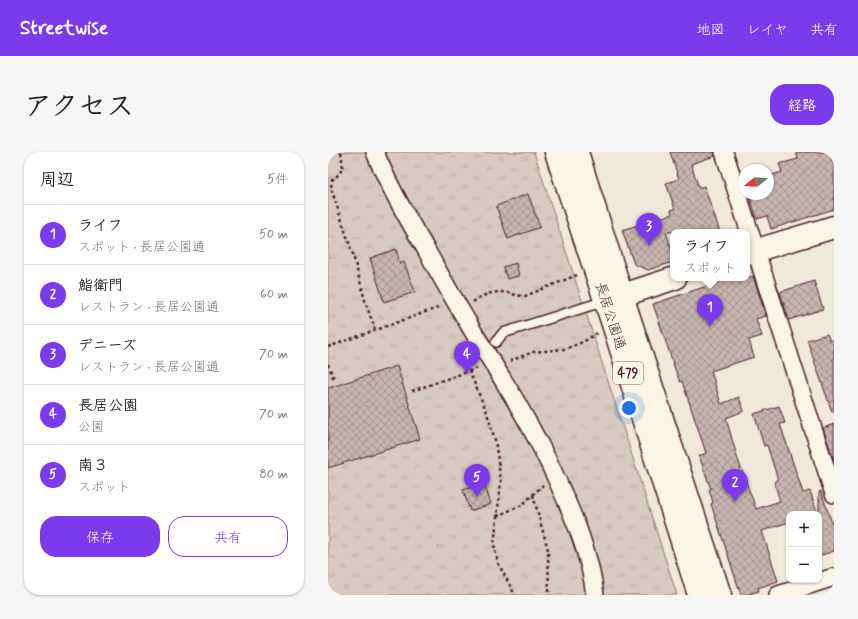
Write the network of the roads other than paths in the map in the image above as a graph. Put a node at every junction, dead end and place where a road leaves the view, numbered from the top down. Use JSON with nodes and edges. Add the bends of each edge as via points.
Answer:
{"nodes":[{"id":1,"x":375,"y":152,"type":"edge"},
{"id":2,"x":556,"y":152,"type":"edge"},
{"id":3,"x":577,"y":152,"type":"edge"},
{"id":4,"x":724,"y":152,"type":"edge"},
{"id":5,"x":834,"y":227,"type":"edge"},
{"id":6,"x":745,"y":229,"type":"edge"},
{"id":7,"x":751,"y":252,"type":"edge"},
{"id":8,"x":670,"y":280,"type":"edge"},
{"id":9,"x":614,"y":298,"type":"junction"},
{"id":10,"x":496,"y":342,"type":"dead end"},
{"id":11,"x":834,"y":494,"type":"edge"},
{"id":12,"x":834,"y":577,"type":"edge"},
{"id":13,"x":595,"y":595,"type":"edge"},
{"id":14,"x":699,"y":595,"type":"edge"},
{"id":15,"x":720,"y":595,"type":"edge"},
{"id":16,"x":778,"y":595,"type":"edge"}],
"edges":[{"from":1,"to":13,"type":"street","via":[[411,224],[517,402],[550,465],[582,539],[590,563]]},
{"from":2,"to":9,"type":"main road","name":"長居公園通","number":"479"},
{"from":3,"to":9,"type":"main road","name":"長居公園通","number":"479"},
{"from":4,"to":6,"type":"street"},
{"from":5,"to":7,"type":"main road"},
{"from":7,"to":11,"type":"street"},
{"from":8,"to":9,"type":"main road"},
{"from":9,"to":10,"type":"lane","via":[[502,332]]},
{"from":9,"to":14,"type":"main road","name":"長居公園通","number":"479"},
{"from":9,"to":15,"type":"main road","name":"長居公園通","number":"479"},
{"from":12,"to":16,"type":"street"}]}
